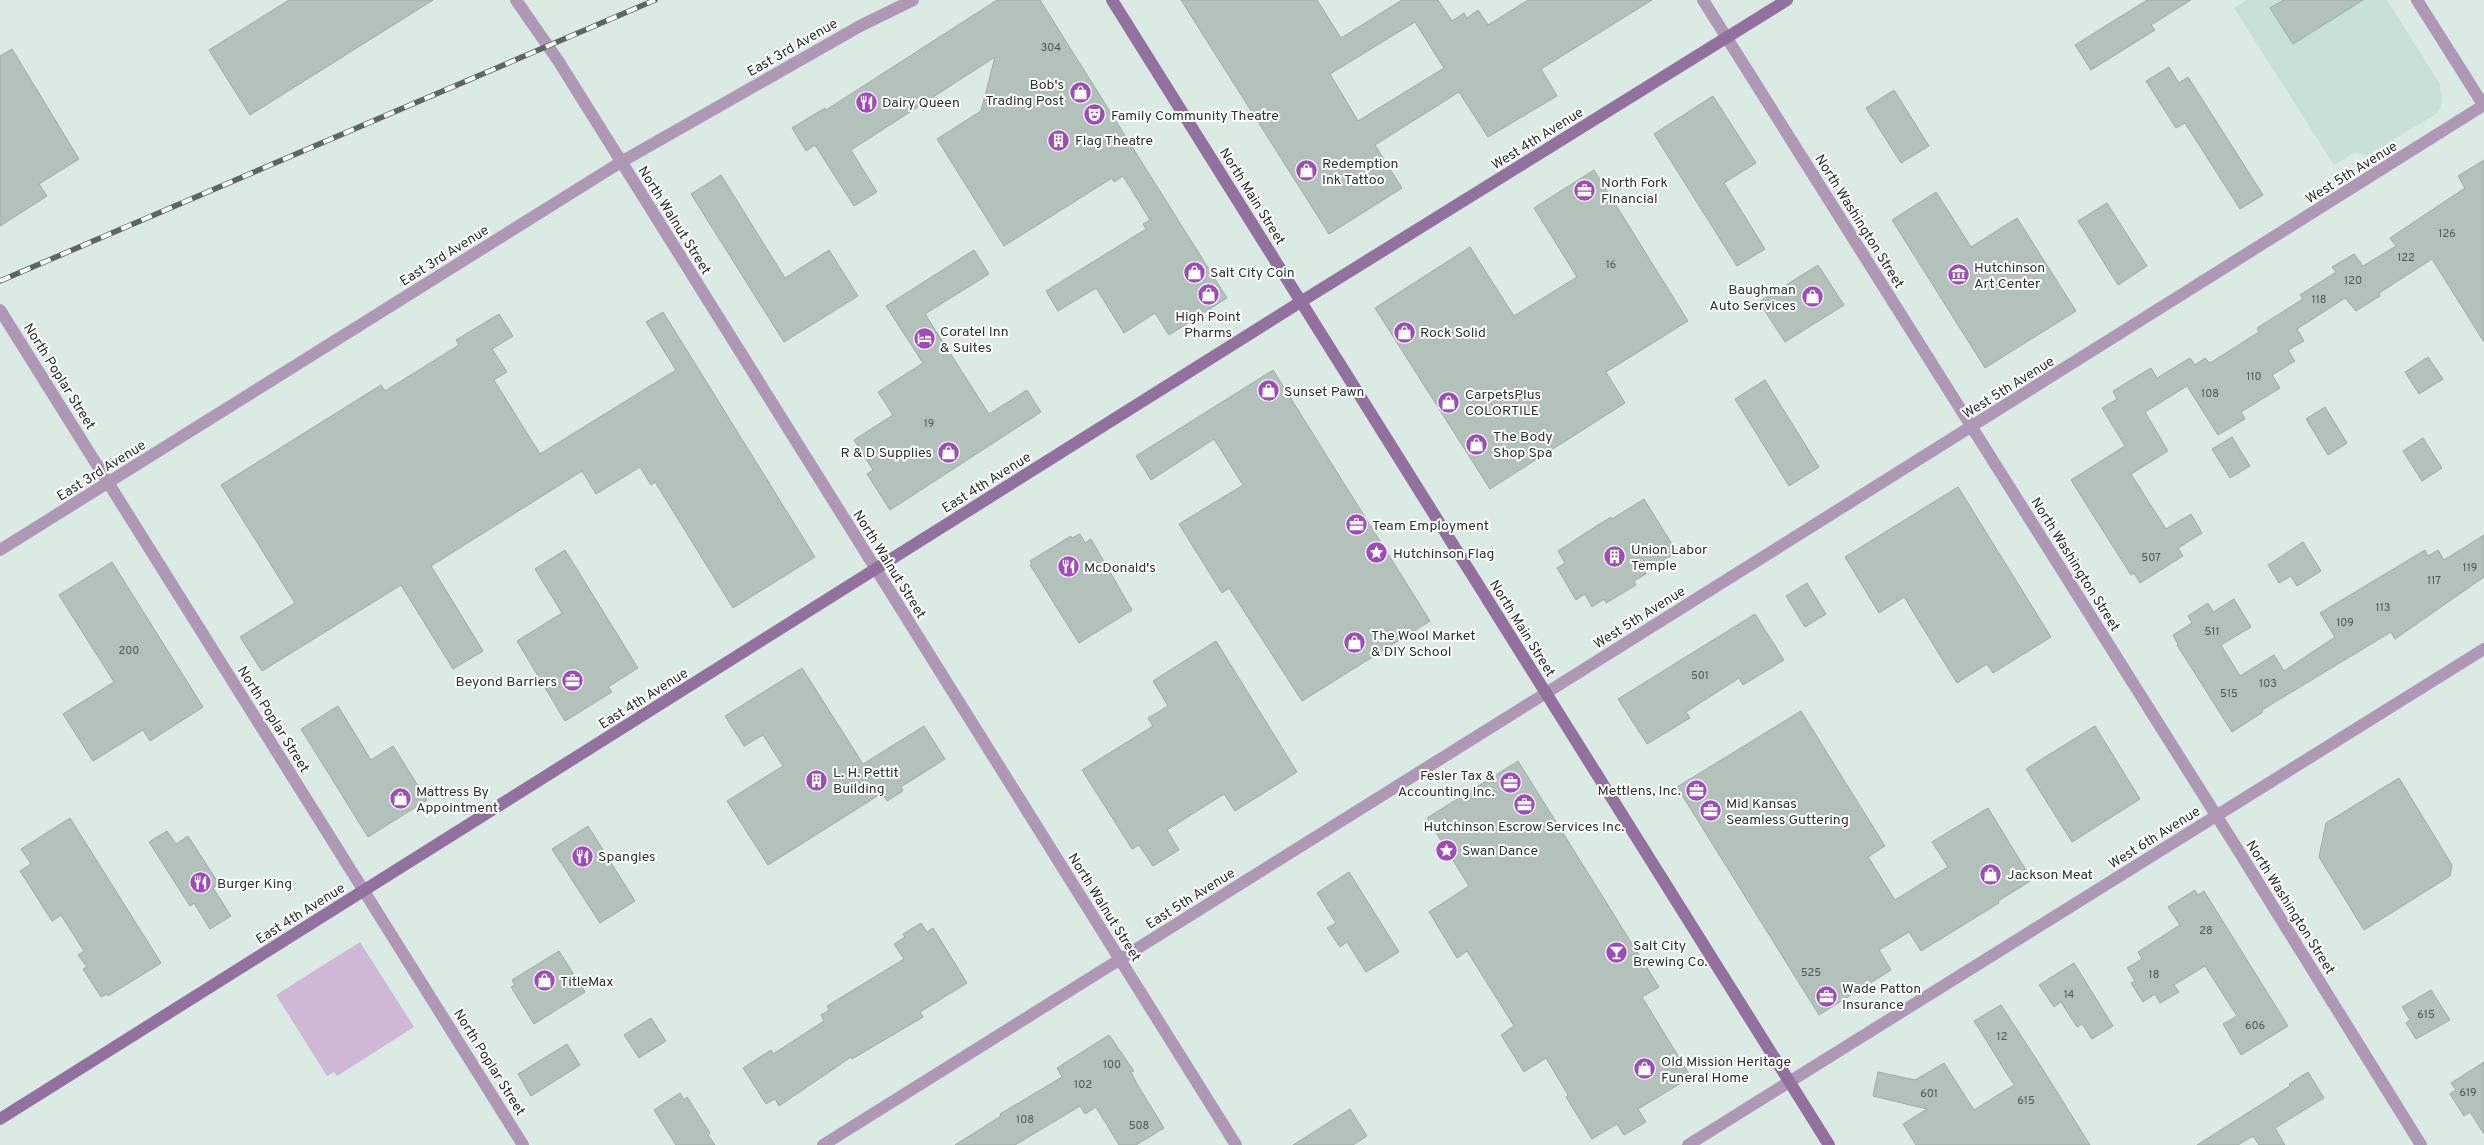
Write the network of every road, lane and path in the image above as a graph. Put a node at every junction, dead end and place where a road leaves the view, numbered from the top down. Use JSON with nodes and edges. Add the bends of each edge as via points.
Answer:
{"nodes":[{"id":1,"x":516,"y":0,"type":"edge"},
{"id":2,"x":913,"y":0,"type":"edge"},
{"id":3,"x":1112,"y":0,"type":"edge"},
{"id":4,"x":1704,"y":0,"type":"edge"},
{"id":5,"x":1787,"y":0,"type":"edge"},
{"id":6,"x":2417,"y":0,"type":"edge"},
{"id":7,"x":1727,"y":37,"type":"junction"},
{"id":8,"x":2484,"y":106,"type":"edge"},
{"id":9,"x":621,"y":162,"type":"junction"},
{"id":10,"x":1302,"y":302,"type":"junction"},
{"id":11,"x":0,"y":310,"type":"edge"},
{"id":12,"x":1971,"y":428,"type":"junction"},
{"id":13,"x":109,"y":482,"type":"junction"},
{"id":14,"x":0,"y":550,"type":"edge"},
{"id":15,"x":876,"y":570,"type":"junction"},
{"id":16,"x":2484,"y":649,"type":"edge"},
{"id":17,"x":1546,"y":693,"type":"junction"},
{"id":18,"x":2216,"y":816,"type":"junction"},
{"id":19,"x":365,"y":890,"type":"junction"},
{"id":20,"x":1120,"y":959,"type":"junction"},
{"id":21,"x":1789,"y":1082,"type":"junction"},
{"id":22,"x":0,"y":1119,"type":"edge"},
{"id":23,"x":524,"y":1145,"type":"edge"},
{"id":24,"x":823,"y":1145,"type":"edge"},
{"id":25,"x":1236,"y":1145,"type":"edge"},
{"id":26,"x":1688,"y":1145,"type":"edge"},
{"id":27,"x":1830,"y":1145,"type":"edge"},
{"id":28,"x":2421,"y":1145,"type":"edge"}],
"edges":[{"from":1,"to":9,"type":"street","name":"North Walnut Street"},
{"from":2,"to":9,"type":"street","name":"East 3rd Avenue","via":[[860,26]]},
{"from":3,"to":10,"type":"main road","name":"North Main Street"},
{"from":4,"to":7,"type":"street","name":"North Washington Street"},
{"from":5,"to":7,"type":"main road","name":"West 4th Avenue"},
{"from":6,"to":8,"type":"street"},
{"from":7,"to":10,"type":"main road","name":"West 4th Avenue"},
{"from":7,"to":12,"type":"street","name":"North Washington Street"},
{"from":8,"to":12,"type":"street","name":"West 5th Avenue"},
{"from":9,"to":13,"type":"street","name":"East 3rd Avenue"},
{"from":9,"to":15,"type":"street","name":"North Walnut Street"},
{"from":10,"to":15,"type":"main road","name":"East 4th Avenue"},
{"from":10,"to":17,"type":"main road","name":"North Main Street"},
{"from":11,"to":13,"type":"street","name":"North Poplar Street"},
{"from":12,"to":17,"type":"street","name":"West 5th Avenue"},
{"from":12,"to":18,"type":"street","name":"North Washington Street"},
{"from":13,"to":14,"type":"street","name":"East 3rd Avenue"},
{"from":13,"to":19,"type":"street","name":"North Poplar Street"},
{"from":15,"to":19,"type":"main road","name":"East 4th Avenue"},
{"from":15,"to":20,"type":"street","name":"North Walnut Street"},
{"from":16,"to":18,"type":"street","name":"West 6th Avenue"},
{"from":17,"to":20,"type":"street","name":"East 5th Avenue"},
{"from":17,"to":21,"type":"main road","name":"North Main Street"},
{"from":18,"to":21,"type":"street","name":"West 6th Avenue"},
{"from":18,"to":28,"type":"street","name":"North Washington Street"},
{"from":19,"to":22,"type":"main road","name":"East 4th Avenue"},
{"from":19,"to":23,"type":"street","name":"North Poplar Street"},
{"from":20,"to":24,"type":"street","name":"East 5th Avenue"},
{"from":20,"to":25,"type":"street","name":"North Walnut Street"},
{"from":21,"to":26,"type":"street","name":"West 6th Avenue"},
{"from":21,"to":27,"type":"main road","name":"North Main Street"}]}
